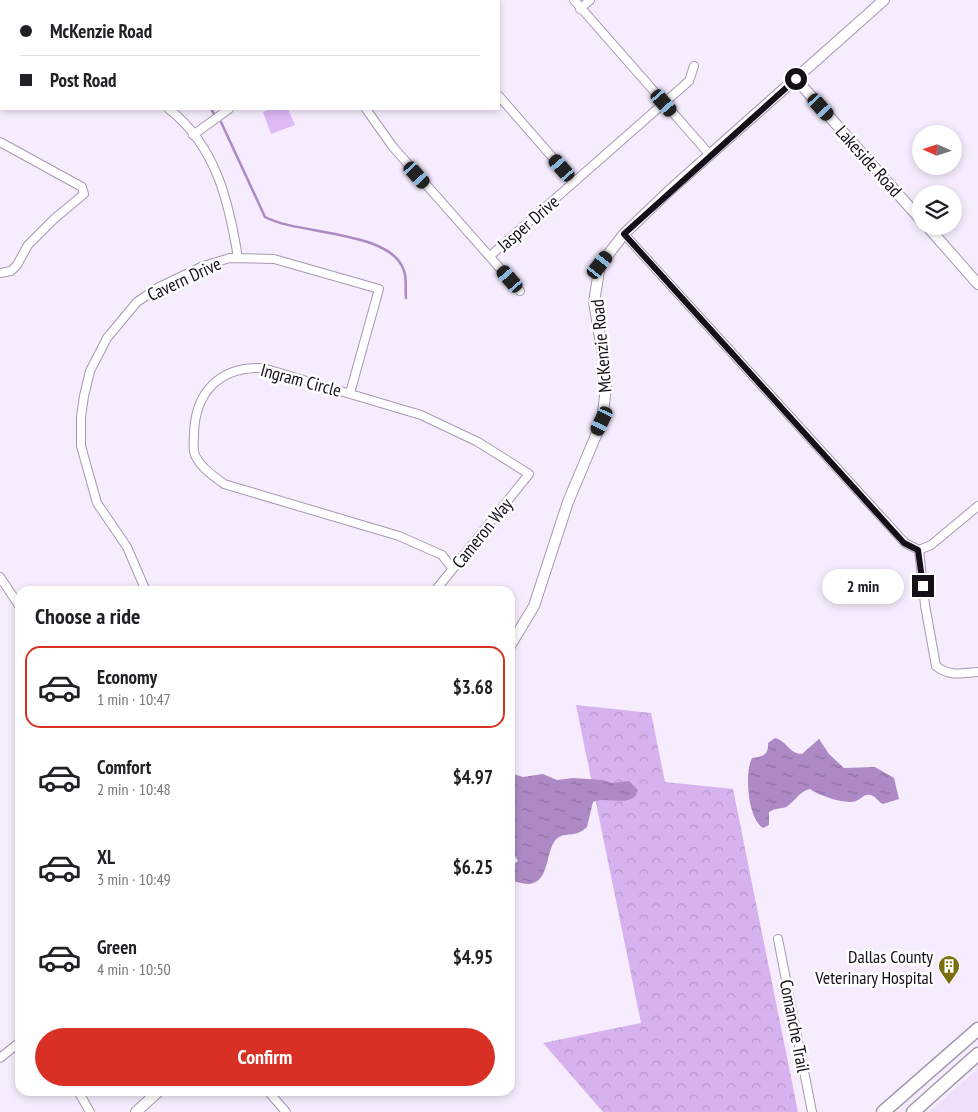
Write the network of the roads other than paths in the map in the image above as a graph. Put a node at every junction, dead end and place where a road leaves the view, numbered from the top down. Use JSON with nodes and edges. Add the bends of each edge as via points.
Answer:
{"nodes":[{"id":1,"x":574,"y":0,"type":"edge"},
{"id":2,"x":590,"y":0,"type":"edge"},
{"id":3,"x":884,"y":0,"type":"edge"},
{"id":4,"x":580,"y":9,"type":"junction"},
{"id":5,"x":694,"y":66,"type":"dead end"},
{"id":6,"x":796,"y":79,"type":"junction"},
{"id":7,"x":500,"y":97,"type":"edge"},
{"id":8,"x":664,"y":103,"type":"junction"},
{"id":9,"x":170,"y":110,"type":"edge"},
{"id":10,"x":228,"y":110,"type":"edge"},
{"id":11,"x":367,"y":110,"type":"edge"},
{"id":12,"x":194,"y":135,"type":"junction"},
{"id":13,"x":0,"y":142,"type":"edge"},
{"id":14,"x":710,"y":155,"type":"junction"},
{"id":15,"x":574,"y":182,"type":"junction"},
{"id":16,"x":912,"y":210,"type":"edge"},
{"id":17,"x":624,"y":234,"type":"junction"},
{"id":18,"x":935,"y":235,"type":"edge"},
{"id":19,"x":490,"y":256,"type":"junction"},
{"id":20,"x":238,"y":258,"type":"junction"},
{"id":21,"x":0,"y":273,"type":"edge"},
{"id":22,"x":978,"y":284,"type":"edge"},
{"id":23,"x":520,"y":291,"type":"dead end"},
{"id":24,"x":350,"y":394,"type":"junction"},
{"id":25,"x":529,"y":474,"type":"joint"},
{"id":26,"x":978,"y":506,"type":"edge"},
{"id":27,"x":918,"y":550,"type":"junction"},
{"id":28,"x":452,"y":568,"type":"junction"},
{"id":29,"x":0,"y":577,"type":"edge"},
{"id":30,"x":144,"y":586,"type":"edge"},
{"id":31,"x":438,"y":586,"type":"edge"},
{"id":32,"x":15,"y":600,"type":"edge"},
{"id":33,"x":515,"y":638,"type":"edge"},
{"id":34,"x":978,"y":672,"type":"edge"},
{"id":35,"x":778,"y":940,"type":"dead end"},
{"id":36,"x":978,"y":1029,"type":"edge"},
{"id":37,"x":15,"y":1046,"type":"edge"},
{"id":38,"x":978,"y":1054,"type":"edge"},
{"id":39,"x":0,"y":1058,"type":"edge"},
{"id":40,"x":81,"y":1096,"type":"edge"},
{"id":41,"x":154,"y":1096,"type":"edge"},
{"id":42,"x":272,"y":1096,"type":"edge"},
{"id":43,"x":90,"y":1112,"type":"edge"},
{"id":44,"x":136,"y":1112,"type":"edge"},
{"id":45,"x":286,"y":1112,"type":"edge"},
{"id":46,"x":812,"y":1112,"type":"edge"},
{"id":47,"x":884,"y":1112,"type":"edge"},
{"id":48,"x":913,"y":1112,"type":"edge"}],
"edges":[{"from":1,"to":4,"type":"street"},
{"from":2,"to":4,"type":"street"},
{"from":3,"to":6,"type":"street","name":"McKenzie Road"},
{"from":4,"to":8,"type":"street"},
{"from":5,"to":8,"type":"street","name":"Jasper Drive","via":[[689,81]]},
{"from":6,"to":14,"type":"street","name":"McKenzie Road"},
{"from":6,"to":16,"type":"street","name":"Lakeside Road"},
{"from":7,"to":15,"type":"street"},
{"from":8,"to":14,"type":"street"},
{"from":8,"to":15,"type":"street","name":"Jasper Drive"},
{"from":9,"to":12,"type":"street"},
{"from":10,"to":12,"type":"street"},
{"from":11,"to":19,"type":"street","via":[[393,147]]},
{"from":12,"to":20,"type":"street","via":[[221,180],[231,210]]},
{"from":13,"to":21,"type":"street","via":[[82,187],[84,194],[28,245],[11,271]]},
{"from":14,"to":17,"type":"street","name":"McKenzie Road"},
{"from":15,"to":19,"type":"street","name":"Jasper Drive"},
{"from":17,"to":27,"type":"street","via":[[904,543]]},
{"from":17,"to":33,"type":"street","name":"McKenzie Road","via":[[600,265],[594,302],[607,379],[602,421],[568,502],[534,606]]},
{"from":18,"to":22,"type":"street"},
{"from":19,"to":23,"type":"street"},
{"from":20,"to":24,"type":"street","name":"Cavern Drive","via":[[274,260],[379,289]]},
{"from":20,"to":30,"type":"street","name":"Cavern Drive","via":[[202,266],[137,302],[107,338],[90,372],[81,417],[81,446],[87,474],[97,503],[127,547]]},
{"from":24,"to":25,"type":"street","name":"Ingram Circle","via":[[421,414],[478,442]]},
{"from":24,"to":28,"type":"street","name":"Ingram Circle","via":[[263,368],[243,369],[224,376],[207,388],[200,403],[194,426],[195,456],[224,484],[399,536],[442,555]]},
{"from":25,"to":28,"type":"street","name":"Cameron Way"},
{"from":26,"to":27,"type":"street","via":[[931,545]]},
{"from":27,"to":34,"type":"street","via":[[936,666],[953,675]]},
{"from":28,"to":31,"type":"street","name":"Cameron Way"},
{"from":29,"to":32,"type":"street"},
{"from":35,"to":46,"type":"street","name":"Comanche Trail"},
{"from":36,"to":47,"type":"main road"},
{"from":37,"to":39,"type":"street"},
{"from":38,"to":48,"type":"main road"},
{"from":40,"to":43,"type":"street"},
{"from":41,"to":44,"type":"street"},
{"from":42,"to":45,"type":"street"}]}
